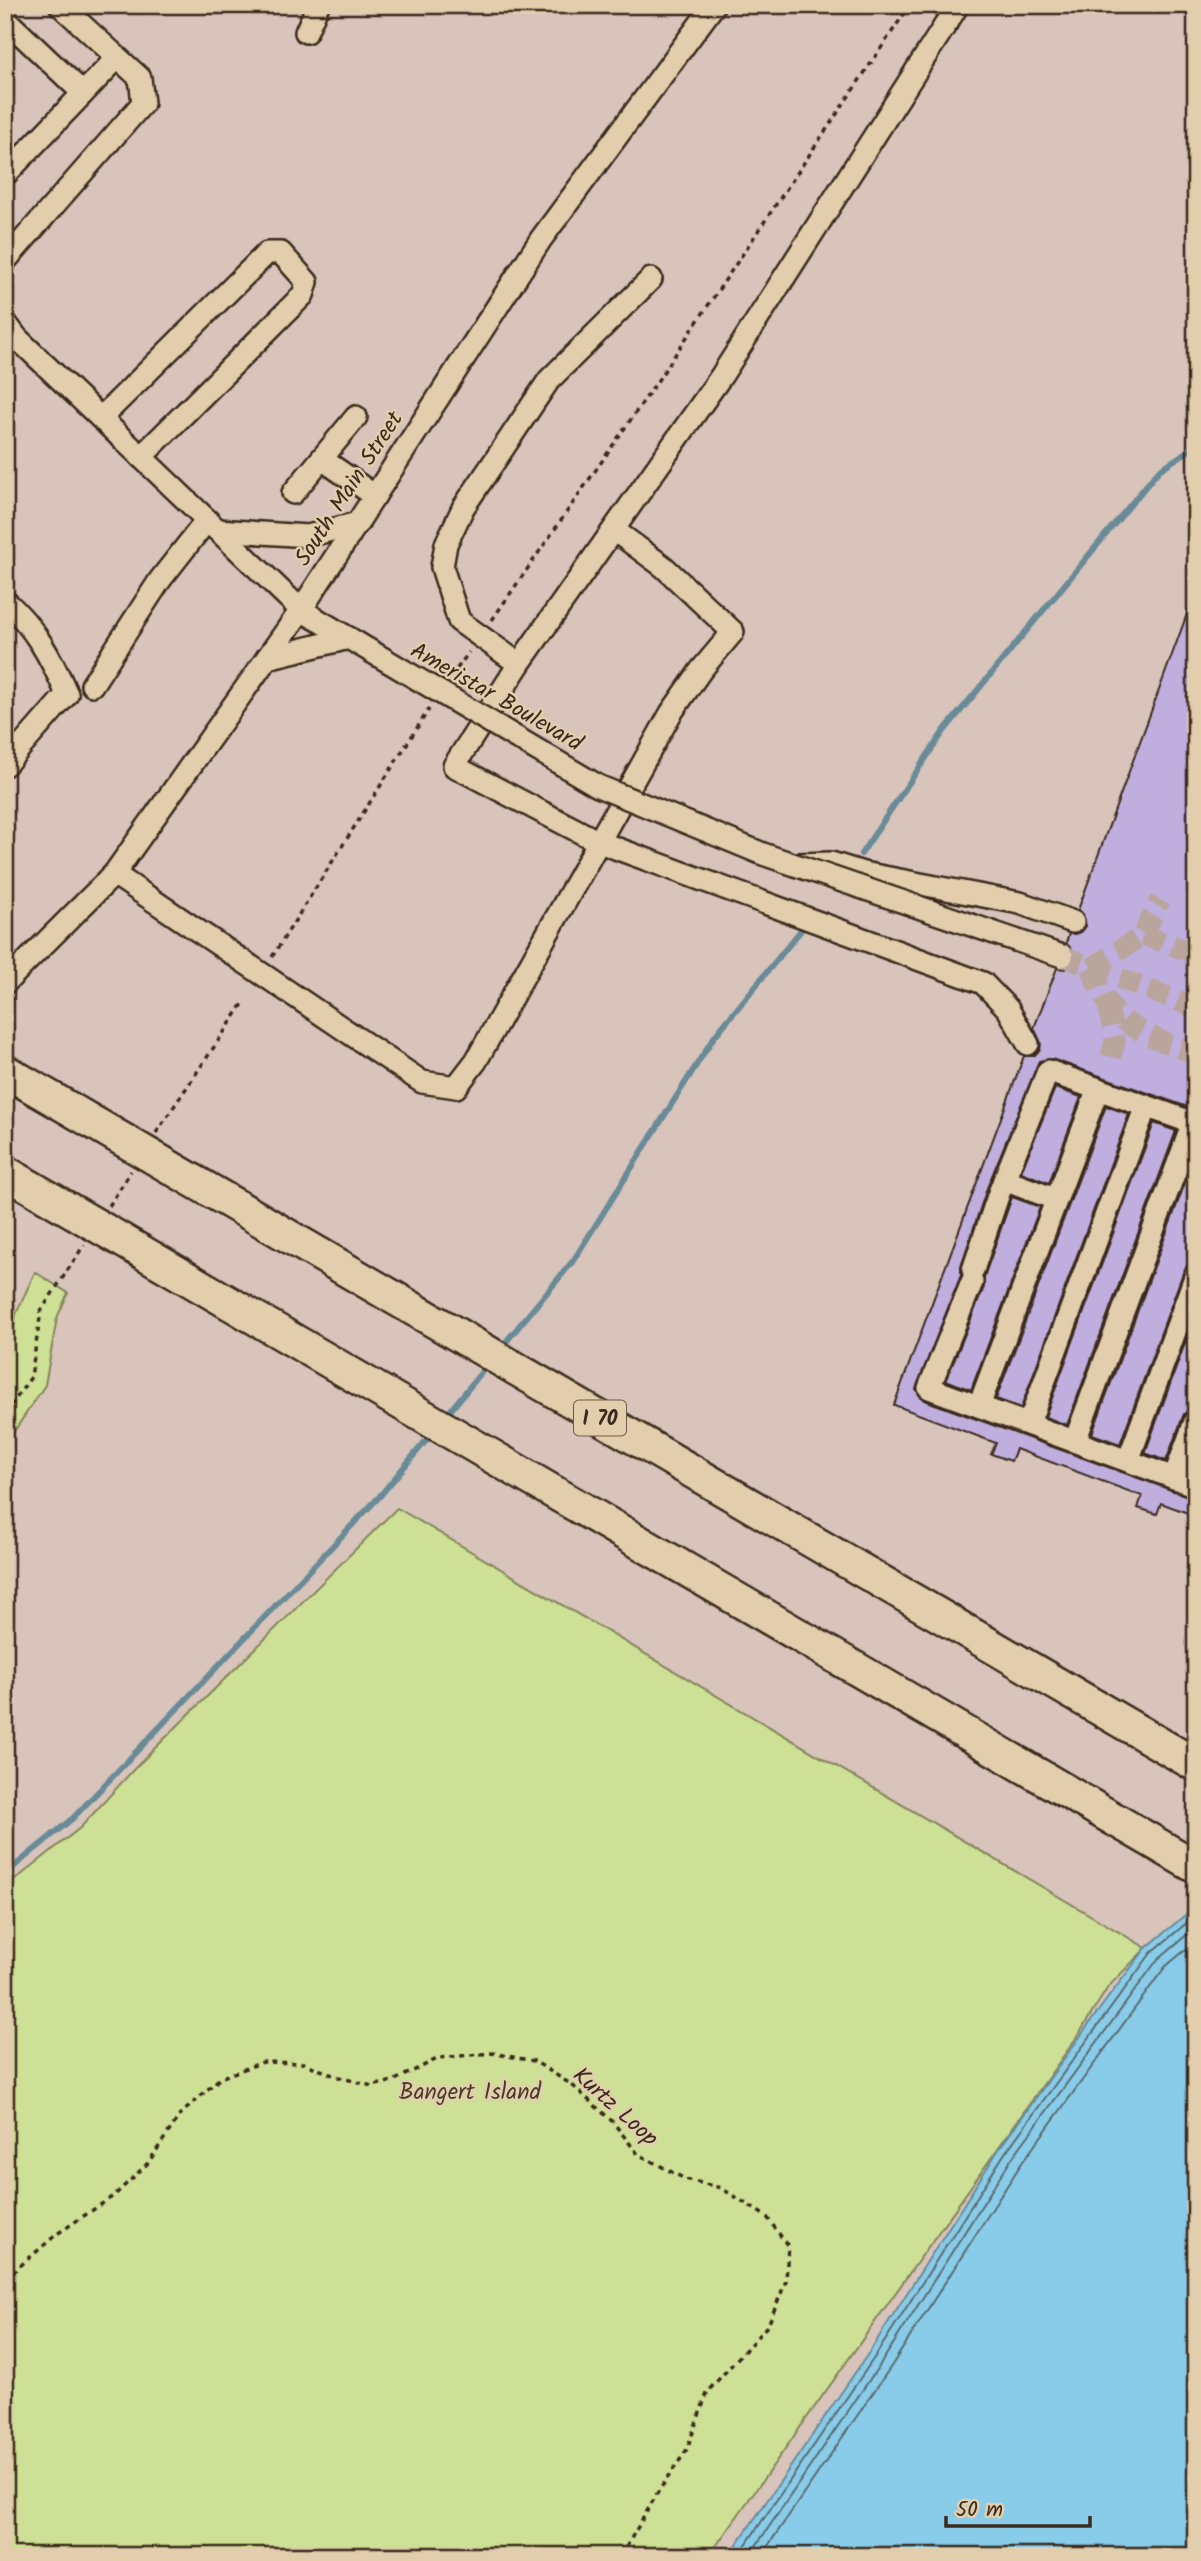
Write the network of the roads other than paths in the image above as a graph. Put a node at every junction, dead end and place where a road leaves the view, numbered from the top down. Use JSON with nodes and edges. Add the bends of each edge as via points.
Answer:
{"nodes":[{"id":1,"x":11,"y":5,"type":"edge"},
{"id":2,"x":60,"y":5,"type":"edge"},
{"id":3,"x":318,"y":5,"type":"edge"},
{"id":4,"x":714,"y":5,"type":"edge"},
{"id":5,"x":958,"y":5,"type":"edge"},
{"id":6,"x":5,"y":14,"type":"edge"},
{"id":7,"x":5,"y":19,"type":"edge"},
{"id":8,"x":306,"y":32,"type":"dead end"},
{"id":9,"x":117,"y":58,"type":"junction"},
{"id":10,"x":83,"y":93,"type":"junction"},
{"id":11,"x":5,"y":175,"type":"edge"},
{"id":12,"x":5,"y":261,"type":"edge"},
{"id":13,"x":651,"y":279,"type":"dead end"},
{"id":14,"x":9,"y":338,"type":"edge"},
{"id":15,"x":356,"y":417,"type":"dead end"},
{"id":16,"x":101,"y":418,"type":"junction"},
{"id":17,"x":141,"y":457,"type":"junction"},
{"id":18,"x":322,"y":459,"type":"junction"},
{"id":19,"x":293,"y":492,"type":"dead end"},
{"id":20,"x":375,"y":496,"type":"junction"},
{"id":21,"x":358,"y":523,"type":"junction"},
{"id":22,"x":212,"y":525,"type":"junction"},
{"id":23,"x":614,"y":530,"type":"junction"},
{"id":24,"x":5,"y":601,"type":"edge"},
{"id":25,"x":301,"y":610,"type":"junction"},
{"id":26,"x":353,"y":641,"type":"junction"},
{"id":27,"x":267,"y":659,"type":"junction"},
{"id":28,"x":519,"y":664,"type":"junction"},
{"id":29,"x":92,"y":685,"type":"dead end"},
{"id":30,"x":5,"y":765,"type":"edge"},
{"id":31,"x":598,"y":842,"type":"junction"},
{"id":32,"x":790,"y":864,"type":"junction"},
{"id":33,"x":114,"y":874,"type":"junction"},
{"id":34,"x":1073,"y":922,"type":"dead end"},
{"id":35,"x":1062,"y":956,"type":"tunnel mouth"},
{"id":36,"x":5,"y":983,"type":"edge"},
{"id":37,"x":1028,"y":1044,"type":"dead end"},
{"id":38,"x":5,"y":1071,"type":"edge"},
{"id":39,"x":1098,"y":1089,"type":"junction"},
{"id":40,"x":1146,"y":1106,"type":"junction"},
{"id":41,"x":1194,"y":1123,"type":"edge"},
{"id":42,"x":5,"y":1172,"type":"edge"},
{"id":43,"x":1004,"y":1180,"type":"junction"},
{"id":44,"x":1055,"y":1199,"type":"junction"},
{"id":45,"x":1196,"y":1273,"type":"edge"},
{"id":46,"x":979,"y":1406,"type":"junction"},
{"id":47,"x":1196,"y":1419,"type":"edge"},
{"id":48,"x":1029,"y":1423,"type":"junction"},
{"id":49,"x":1075,"y":1441,"type":"junction"},
{"id":50,"x":1128,"y":1461,"type":"junction"},
{"id":51,"x":1174,"y":1478,"type":"junction"},
{"id":52,"x":1196,"y":1486,"type":"edge"},
{"id":53,"x":1196,"y":1765,"type":"edge"},
{"id":54,"x":1196,"y":1867,"type":"edge"}],
"edges":[{"from":1,"to":6,"type":"street"},
{"from":2,"to":9,"type":"street"},
{"from":3,"to":8,"type":"street"},
{"from":4,"to":20,"type":"street","name":"South Main Street","via":[[541,239]]},
{"from":5,"to":23,"type":"street","via":[[722,375]]},
{"from":7,"to":10,"type":"street"},
{"from":9,"to":10,"type":"street"},
{"from":9,"to":12,"type":"street","via":[[140,78],[143,103]]},
{"from":10,"to":11,"type":"street"},
{"from":13,"to":28,"type":"street","via":[[549,380],[446,544],[442,567],[459,621]]},
{"from":14,"to":16,"type":"street","name":"Ameristar Boulevard"},
{"from":15,"to":18,"type":"street"},
{"from":16,"to":17,"type":"street","name":"Ameristar Boulevard"},
{"from":16,"to":17,"type":"street","via":[[267,253],[281,253],[307,282],[303,295]]},
{"from":17,"to":22,"type":"street","name":"Ameristar Boulevard"},
{"from":18,"to":19,"type":"street"},
{"from":18,"to":20,"type":"street"},
{"from":20,"to":21,"type":"street","name":"South Main Street"},
{"from":21,"to":22,"type":"street","via":[[308,536],[277,537]]},
{"from":21,"to":25,"type":"street","name":"South Main Street"},
{"from":22,"to":25,"type":"street","name":"Ameristar Boulevard"},
{"from":22,"to":29,"type":"street","via":[[160,580]]},
{"from":23,"to":28,"type":"street"},
{"from":23,"to":31,"type":"street","via":[[664,568],[733,632],[671,713]]},
{"from":24,"to":30,"type":"street","via":[[28,621],[67,694]]},
{"from":25,"to":26,"type":"street","name":"Ameristar Boulevard"},
{"from":25,"to":27,"type":"street","name":"South Main Street"},
{"from":26,"to":27,"type":"street"},
{"from":26,"to":32,"type":"street","name":"Ameristar Boulevard","bridge":true,"via":[[598,786]]},
{"from":27,"to":33,"type":"street","name":"South Main Street"},
{"from":28,"to":31,"type":"street","via":[[454,766]]},
{"from":31,"to":33,"type":"street","via":[[476,1061],[456,1087],[422,1082]]},
{"from":31,"to":37,"type":"street","via":[[983,983],[1008,1009]]},
{"from":32,"to":34,"type":"street","via":[[831,863],[1020,904]]},
{"from":32,"to":35,"type":"street","name":"Ameristar Boulevard","bridge":true},
{"from":33,"to":36,"type":"street","name":"South Main Street"},
{"from":38,"to":53,"type":"highway","number":"I 70","bridge":true},
{"from":39,"to":40,"type":"street"},
{"from":39,"to":43,"type":"street","via":[[1048,1071]]},
{"from":39,"to":44,"type":"street"},
{"from":40,"to":41,"type":"street"},
{"from":40,"to":48,"type":"street"},
{"from":41,"to":49,"type":"street"},
{"from":42,"to":54,"type":"highway","bridge":true},
{"from":43,"to":44,"type":"street"},
{"from":43,"to":46,"type":"street","via":[[929,1388]]},
{"from":44,"to":46,"type":"street"},
{"from":45,"to":50,"type":"street"},
{"from":46,"to":48,"type":"street"},
{"from":47,"to":51,"type":"street"},
{"from":48,"to":49,"type":"street"},
{"from":49,"to":50,"type":"street"},
{"from":50,"to":51,"type":"street"},
{"from":51,"to":52,"type":"street"}]}
